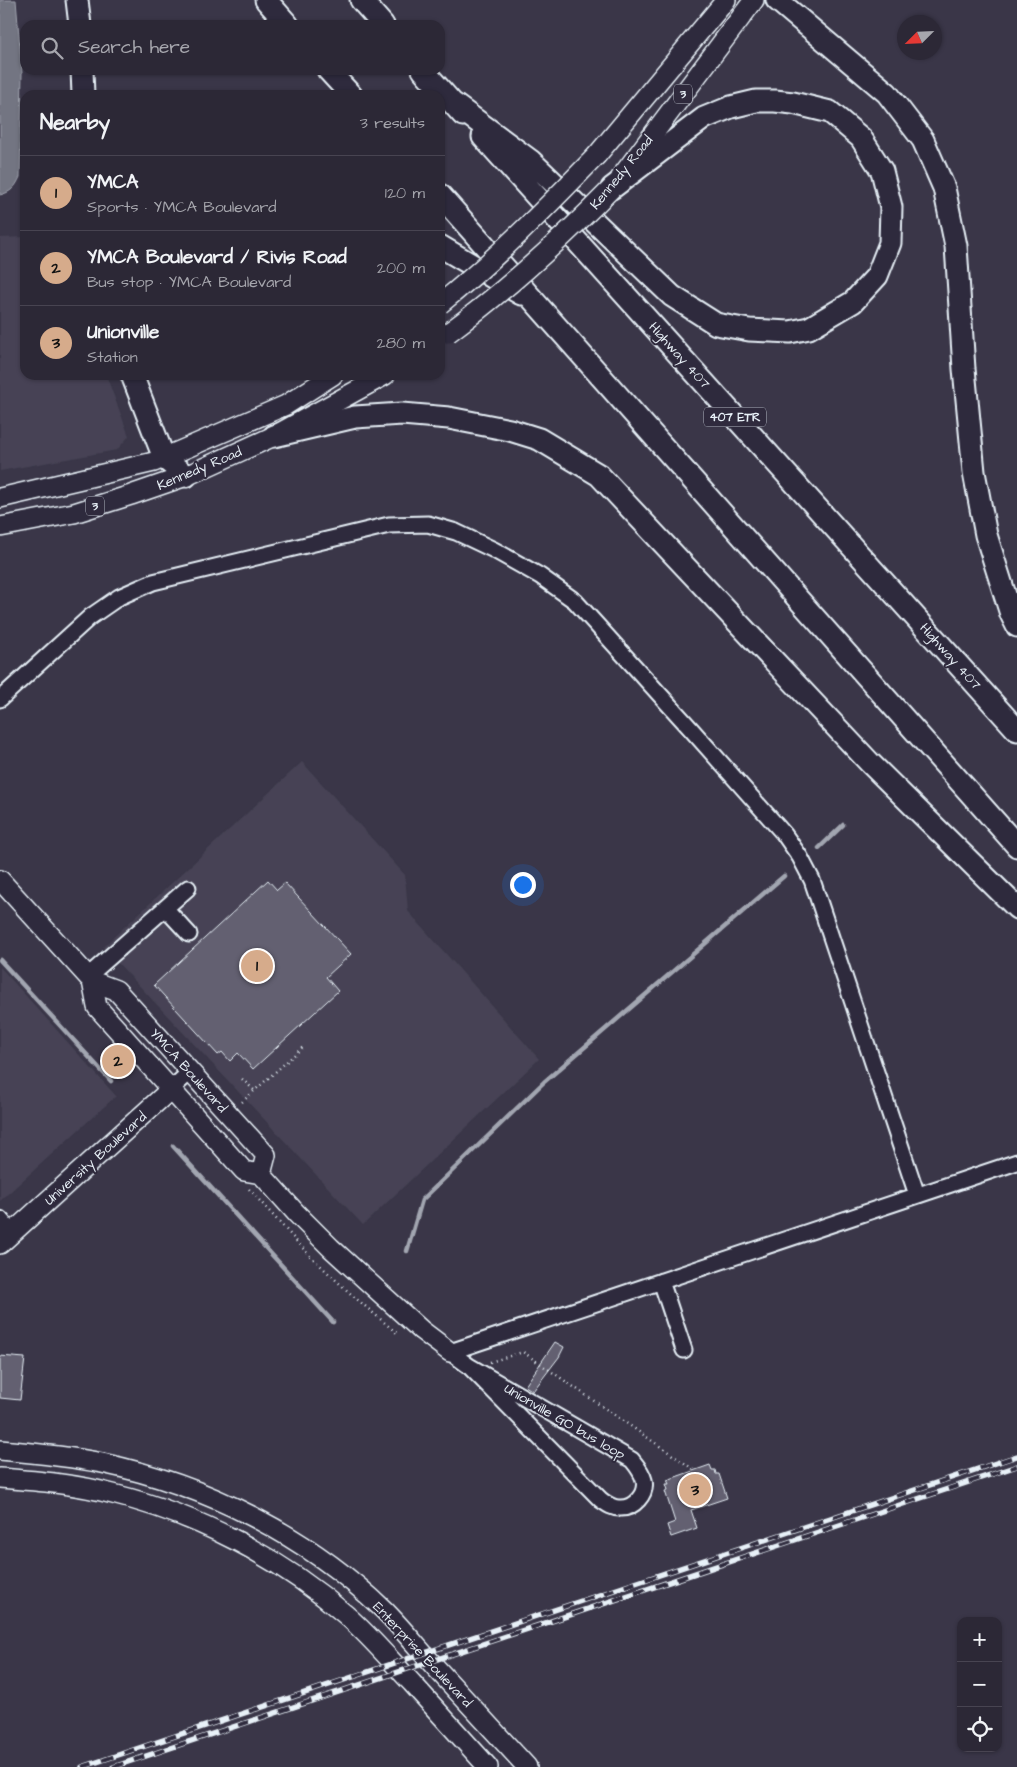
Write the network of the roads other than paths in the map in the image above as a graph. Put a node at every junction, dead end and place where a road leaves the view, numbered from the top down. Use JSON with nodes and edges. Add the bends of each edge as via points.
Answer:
{"nodes":[{"id":1,"x":77,"y":0,"type":"edge"},
{"id":2,"x":266,"y":0,"type":"edge"},
{"id":3,"x":361,"y":0,"type":"edge"},
{"id":4,"x":726,"y":0,"type":"edge"},
{"id":5,"x":754,"y":0,"type":"edge"},
{"id":6,"x":777,"y":0,"type":"edge"},
{"id":7,"x":79,"y":20,"type":"edge"},
{"id":8,"x":284,"y":20,"type":"edge"},
{"id":9,"x":379,"y":20,"type":"edge"},
{"id":10,"x":82,"y":75,"type":"edge"},
{"id":11,"x":333,"y":75,"type":"edge"},
{"id":12,"x":428,"y":75,"type":"edge"},
{"id":13,"x":83,"y":90,"type":"edge"},
{"id":14,"x":346,"y":90,"type":"edge"},
{"id":15,"x":441,"y":90,"type":"edge"},
{"id":16,"x":445,"y":94,"type":"edge"},
{"id":17,"x":454,"y":104,"type":"junction"},
{"id":18,"x":612,"y":188,"type":"junction"},
{"id":19,"x":445,"y":201,"type":"edge"},
{"id":20,"x":445,"y":250,"type":"edge"},
{"id":21,"x":445,"y":300,"type":"edge"},
{"id":22,"x":537,"y":303,"type":"junction"},
{"id":23,"x":445,"y":335,"type":"edge"},
{"id":24,"x":134,"y":380,"type":"edge"},
{"id":25,"x":325,"y":380,"type":"edge"},
{"id":26,"x":376,"y":380,"type":"edge"},
{"id":27,"x":274,"y":436,"type":"junction"},
{"id":28,"x":164,"y":458,"type":"junction"},
{"id":29,"x":186,"y":476,"type":"junction"},
{"id":30,"x":0,"y":498,"type":"edge"},
{"id":31,"x":0,"y":527,"type":"edge"},
{"id":32,"x":1017,"y":626,"type":"edge"},
{"id":33,"x":0,"y":699,"type":"edge"},
{"id":34,"x":1017,"y":730,"type":"edge"},
{"id":35,"x":1017,"y":846,"type":"edge"},
{"id":36,"x":0,"y":880,"type":"edge"},
{"id":37,"x":188,"y":888,"type":"dead end"},
{"id":38,"x":165,"y":908,"type":"junction"},
{"id":39,"x":1017,"y":908,"type":"edge"},
{"id":40,"x":190,"y":934,"type":"dead end"},
{"id":41,"x":90,"y":979,"type":"junction"},
{"id":42,"x":190,"y":1072,"type":"junction"},
{"id":43,"x":170,"y":1090,"type":"junction"},
{"id":44,"x":1017,"y":1162,"type":"edge"},
{"id":45,"x":261,"y":1174,"type":"junction"},
{"id":46,"x":918,"y":1195,"type":"junction"},
{"id":47,"x":4,"y":1232,"type":"edge"},
{"id":48,"x":661,"y":1281,"type":"junction"},
{"id":49,"x":684,"y":1350,"type":"dead end"},
{"id":50,"x":450,"y":1352,"type":"junction"},
{"id":51,"x":469,"y":1366,"type":"junction"},
{"id":52,"x":0,"y":1450,"type":"edge"},
{"id":53,"x":0,"y":1478,"type":"edge"},
{"id":54,"x":488,"y":1767,"type":"edge"},
{"id":55,"x":526,"y":1767,"type":"edge"}],
"edges":[{"from":1,"to":7,"type":"highway"},
{"from":2,"to":8,"type":"highway"},
{"from":3,"to":9,"type":"highway"},
{"from":4,"to":21,"type":"main road","name":"Kennedy Road","number":"3","bridge":true,"via":[[597,155],[552,202]]},
{"from":5,"to":18,"type":"main road","name":"Kennedy Road","number":"3"},
{"from":6,"to":32,"type":"highway","via":[[887,93],[923,140],[944,188],[956,246],[974,472],[986,534]]},
{"from":10,"to":13,"type":"highway"},
{"from":11,"to":14,"type":"highway"},
{"from":12,"to":15,"type":"highway","name":"Highway 407","number":"407 ETR"},
{"from":16,"to":17,"type":"highway","name":"Highway 407","number":"407 ETR"},
{"from":17,"to":18,"type":"highway","via":[[531,161],[672,296],[716,324],[790,332],[809,328],[853,302],[878,276],[890,243],[891,207],[882,171],[861,138],[830,112],[793,103],[756,101],[704,118]]},
{"from":17,"to":34,"type":"highway","name":"Highway 407","number":"407 ETR"},
{"from":18,"to":23,"type":"main road","name":"Kennedy Road","number":"3","bridge":true,"via":[[571,230],[491,301]]},
{"from":19,"to":22,"type":"highway"},
{"from":20,"to":22,"type":"highway"},
{"from":22,"to":35,"type":"highway"},
{"from":24,"to":28,"type":"highway"},
{"from":25,"to":28,"type":"main road","name":"Kennedy Road","number":"3","via":[[286,405]]},
{"from":26,"to":27,"type":"main road","name":"Kennedy Road","number":"3"},
{"from":27,"to":29,"type":"main road","name":"Kennedy Road","number":"3"},
{"from":27,"to":39,"type":"highway","via":[[355,417],[402,414],[449,418],[539,439],[599,475],[870,763]]},
{"from":28,"to":29,"type":"highway"},
{"from":28,"to":30,"type":"main road","name":"Kennedy Road","number":"3"},
{"from":29,"to":31,"type":"main road","name":"Kennedy Road","number":"3","via":[[74,512]]},
{"from":33,"to":46,"type":"street","via":[[90,618],[119,597],[153,582],[389,525],[428,524],[456,532],[494,550],[540,576],[575,601],[760,806],[800,857],[812,880]]},
{"from":36,"to":41,"type":"main road","name":"YMCA Boulevard"},
{"from":37,"to":38,"type":"street"},
{"from":38,"to":40,"type":"street"},
{"from":38,"to":41,"type":"street"},
{"from":41,"to":42,"type":"main road","name":"YMCA Boulevard","via":[[116,990]]},
{"from":41,"to":43,"type":"main road","name":"YMCA Boulevard","via":[[97,1008]]},
{"from":42,"to":43,"type":"street","name":"University Boulevard"},
{"from":42,"to":45,"type":"main road","name":"YMCA Boulevard","via":[[266,1155]]},
{"from":43,"to":45,"type":"main road","name":"YMCA Boulevard","via":[[244,1171]]},
{"from":43,"to":47,"type":"main road","name":"University Boulevard"},
{"from":44,"to":46,"type":"street"},
{"from":45,"to":50,"type":"main road","name":"YMCA Boulevard","via":[[331,1248],[421,1330]]},
{"from":46,"to":48,"type":"street"},
{"from":48,"to":49,"type":"street"},
{"from":48,"to":50,"type":"street"},
{"from":50,"to":51,"type":"street","name":"Unionville GO bus loop"},
{"from":51,"to":51,"type":"street","name":"Unionville GO bus loop","via":[[601,1500],[620,1508],[638,1500],[644,1491],[644,1480],[632,1460]]},
{"from":52,"to":55,"type":"main road","name":"Enterprise Boulevard","via":[[101,1463],[141,1473],[216,1499],[292,1539],[331,1565],[384,1610]]},
{"from":53,"to":54,"type":"main road","name":"Enterprise Boulevard","via":[[61,1484],[152,1505],[229,1536],[268,1558],[320,1594],[372,1640]]}]}
